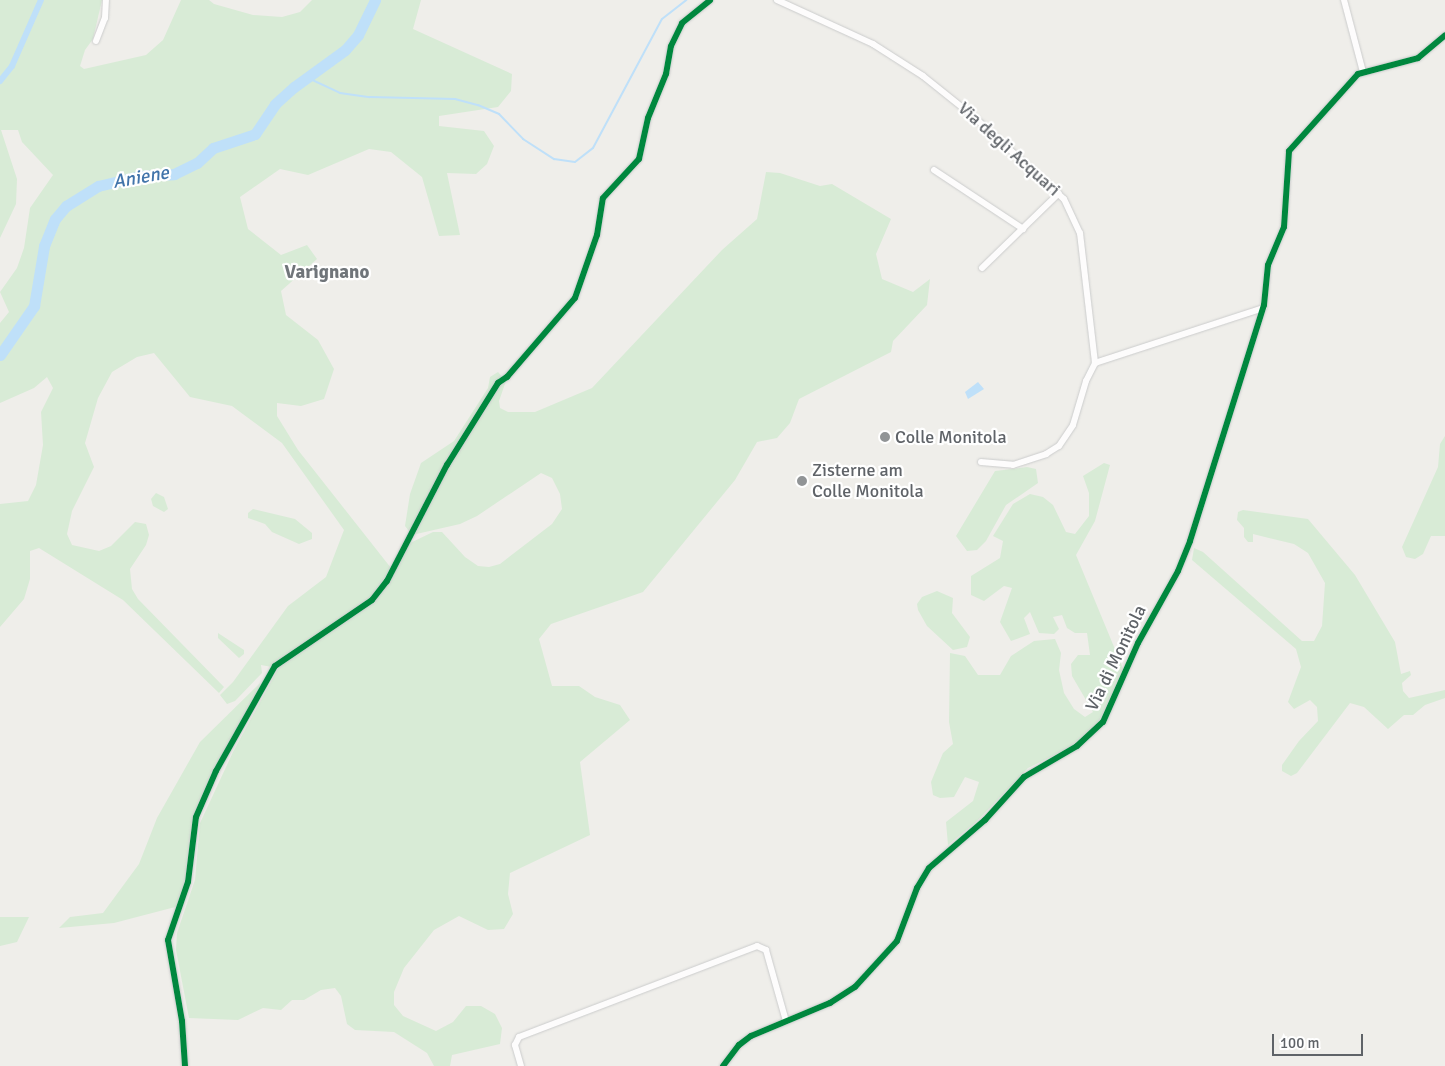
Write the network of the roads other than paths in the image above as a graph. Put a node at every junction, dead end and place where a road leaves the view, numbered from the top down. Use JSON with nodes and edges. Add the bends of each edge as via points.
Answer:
{"nodes":[{"id":1,"x":106,"y":0,"type":"edge"},
{"id":2,"x":710,"y":0,"type":"edge"},
{"id":3,"x":777,"y":0,"type":"edge"},
{"id":4,"x":1344,"y":0,"type":"edge"},
{"id":5,"x":1445,"y":35,"type":"edge"},
{"id":6,"x":96,"y":41,"type":"dead end"},
{"id":7,"x":1363,"y":72,"type":"junction"},
{"id":8,"x":934,"y":170,"type":"dead end"},
{"id":9,"x":1059,"y":194,"type":"junction"},
{"id":10,"x":1023,"y":229,"type":"junction"},
{"id":11,"x":982,"y":268,"type":"dead end"},
{"id":12,"x":1263,"y":308,"type":"junction"},
{"id":13,"x":1095,"y":364,"type":"junction"},
{"id":14,"x":980,"y":462,"type":"dead end"},
{"id":15,"x":786,"y":1021,"type":"junction"},
{"id":16,"x":185,"y":1066,"type":"edge"},
{"id":17,"x":521,"y":1066,"type":"edge"},
{"id":18,"x":724,"y":1066,"type":"edge"}],
"edges":[{"from":1,"to":6,"type":"street","via":[[106,15]]},
{"from":2,"to":16,"type":"street","via":[[682,23],[671,46],[666,74],[648,118],[639,160],[603,198],[597,236],[575,298],[498,383],[447,465],[387,581],[372,600],[275,666],[216,771],[196,817],[186,890],[168,940],[182,1021]]},
{"from":3,"to":9,"type":"street","name":"Via degli Acquari","via":[[876,46],[923,76],[973,116]]},
{"from":4,"to":7,"type":"street"},
{"from":5,"to":7,"type":"street","via":[[1418,58]]},
{"from":7,"to":12,"type":"street","name":"Via di Monitola","via":[[1332,101],[1289,151],[1285,224],[1268,268]]},
{"from":8,"to":10,"type":"street"},
{"from":9,"to":10,"type":"street"},
{"from":9,"to":13,"type":"street","name":"Via degli Acquari","via":[[1072,211],[1080,233]]},
{"from":10,"to":11,"type":"street"},
{"from":12,"to":13,"type":"street"},
{"from":12,"to":15,"type":"street","name":"Via di Monitola","via":[[1187,550],[1138,643],[1103,722],[1077,746],[1024,776],[982,823],[929,868],[897,941],[855,987],[835,1000]]},
{"from":13,"to":14,"type":"street","via":[[1086,381],[1074,422],[1062,444],[1046,454],[1013,465]]},
{"from":15,"to":17,"type":"street","via":[[766,950],[757,946],[520,1036],[515,1042]]},
{"from":15,"to":18,"type":"street","name":"Via di Monitola","via":[[746,1040]]}]}
